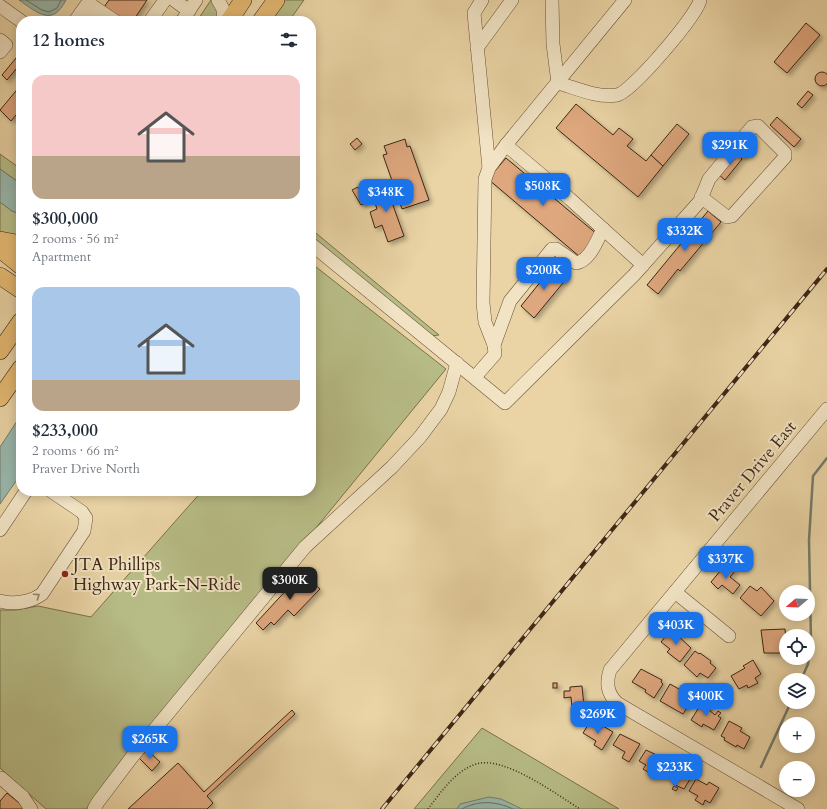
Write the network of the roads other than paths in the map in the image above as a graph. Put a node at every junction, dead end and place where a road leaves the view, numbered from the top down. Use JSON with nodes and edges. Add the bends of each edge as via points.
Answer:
{"nodes":[{"id":1,"x":172,"y":0,"type":"edge"},
{"id":2,"x":218,"y":0,"type":"edge"},
{"id":3,"x":243,"y":0,"type":"edge"},
{"id":4,"x":276,"y":0,"type":"edge"},
{"id":5,"x":482,"y":0,"type":"edge"},
{"id":6,"x":512,"y":0,"type":"edge"},
{"id":7,"x":552,"y":0,"type":"edge"},
{"id":8,"x":626,"y":0,"type":"edge"},
{"id":9,"x":700,"y":0,"type":"edge"},
{"id":10,"x":0,"y":6,"type":"edge"},
{"id":11,"x":84,"y":9,"type":"edge"},
{"id":12,"x":189,"y":11,"type":"edge"},
{"id":13,"x":102,"y":16,"type":"edge"},
{"id":14,"x":155,"y":16,"type":"edge"},
{"id":15,"x":224,"y":16,"type":"edge"},
{"id":16,"x":232,"y":16,"type":"edge"},
{"id":17,"x":265,"y":16,"type":"edge"},
{"id":18,"x":16,"y":18,"type":"edge"},
{"id":19,"x":477,"y":48,"type":"junction"},
{"id":20,"x":558,"y":83,"type":"junction"},
{"id":21,"x":506,"y":145,"type":"junction"},
{"id":22,"x":489,"y":168,"type":"junction"},
{"id":23,"x":701,"y":197,"type":"junction"},
{"id":24,"x":603,"y":229,"type":"junction"},
{"id":25,"x":0,"y":240,"type":"edge"},
{"id":26,"x":16,"y":243,"type":"edge"},
{"id":27,"x":316,"y":248,"type":"edge"},
{"id":28,"x":0,"y":249,"type":"edge"},
{"id":29,"x":16,"y":262,"type":"edge"},
{"id":30,"x":643,"y":265,"type":"junction"},
{"id":31,"x":0,"y":276,"type":"edge"},
{"id":32,"x":16,"y":287,"type":"edge"},
{"id":33,"x":16,"y":328,"type":"edge"},
{"id":34,"x":494,"y":345,"type":"junction"},
{"id":35,"x":0,"y":351,"type":"edge"},
{"id":36,"x":457,"y":363,"type":"junction"},
{"id":37,"x":16,"y":375,"type":"edge"},
{"id":38,"x":475,"y":377,"type":"junction"},
{"id":39,"x":0,"y":398,"type":"edge"},
{"id":40,"x":827,"y":409,"type":"edge"},
{"id":41,"x":23,"y":496,"type":"edge"},
{"id":42,"x":58,"y":496,"type":"edge"},
{"id":43,"x":0,"y":530,"type":"edge"},
{"id":44,"x":675,"y":592,"type":"junction"},
{"id":45,"x":0,"y":601,"type":"edge"},
{"id":46,"x":729,"y":636,"type":"dead end"},
{"id":47,"x":0,"y":778,"type":"edge"},
{"id":48,"x":31,"y":809,"type":"edge"},
{"id":49,"x":94,"y":809,"type":"edge"},
{"id":50,"x":798,"y":809,"type":"edge"}],
"edges":[{"from":1,"to":12,"type":"street"},
{"from":1,"to":14,"type":"street"},
{"from":2,"to":15,"type":"street"},
{"from":3,"to":16,"type":"main road"},
{"from":4,"to":17,"type":"main road"},
{"from":5,"to":19,"type":"street","via":[[474,12]]},
{"from":6,"to":19,"type":"street"},
{"from":7,"to":20,"type":"street","via":[[553,44]]},
{"from":8,"to":20,"type":"street"},
{"from":9,"to":20,"type":"street","via":[[699,6],[687,23],[632,86],[619,95],[601,95]]},
{"from":10,"to":18,"type":"street"},
{"from":11,"to":13,"type":"street"},
{"from":19,"to":22,"type":"street"},
{"from":20,"to":21,"type":"street"},
{"from":21,"to":22,"type":"street"},
{"from":21,"to":24,"type":"street"},
{"from":22,"to":34,"type":"street","via":[[485,179],[483,303],[485,322]]},
{"from":23,"to":23,"type":"street","via":[[709,179],[752,127],[758,126],[785,153],[785,157],[732,216],[727,217]]},
{"from":23,"to":30,"type":"street"},
{"from":24,"to":30,"type":"street"},
{"from":24,"to":34,"type":"street","via":[[586,259],[580,262],[576,263],[556,249],[552,249],[510,301]]},
{"from":25,"to":26,"type":"main road"},
{"from":27,"to":36,"type":"street"},
{"from":28,"to":29,"type":"main road"},
{"from":30,"to":38,"type":"street","via":[[505,403]]},
{"from":31,"to":32,"type":"main road"},
{"from":33,"to":35,"type":"main road"},
{"from":34,"to":38,"type":"street","via":[[495,354]]},
{"from":36,"to":38,"type":"street"},
{"from":36,"to":49,"type":"street","via":[[441,409],[420,437],[392,467],[305,547],[132,757]]},
{"from":37,"to":39,"type":"main road"},
{"from":40,"to":44,"type":"street","name":"Praver Drive East"},
{"from":41,"to":43,"type":"street"},
{"from":45,"to":42,"type":"street","one_way":true,"via":[[25,601],[42,594],[84,531],[86,518],[82,512]]},
{"from":44,"to":46,"type":"street"},
{"from":44,"to":50,"type":"street","name":"Praver Drive East","via":[[610,670],[607,688],[611,697],[617,703]]},
{"from":47,"to":48,"type":"street","via":[[23,797]]}]}
